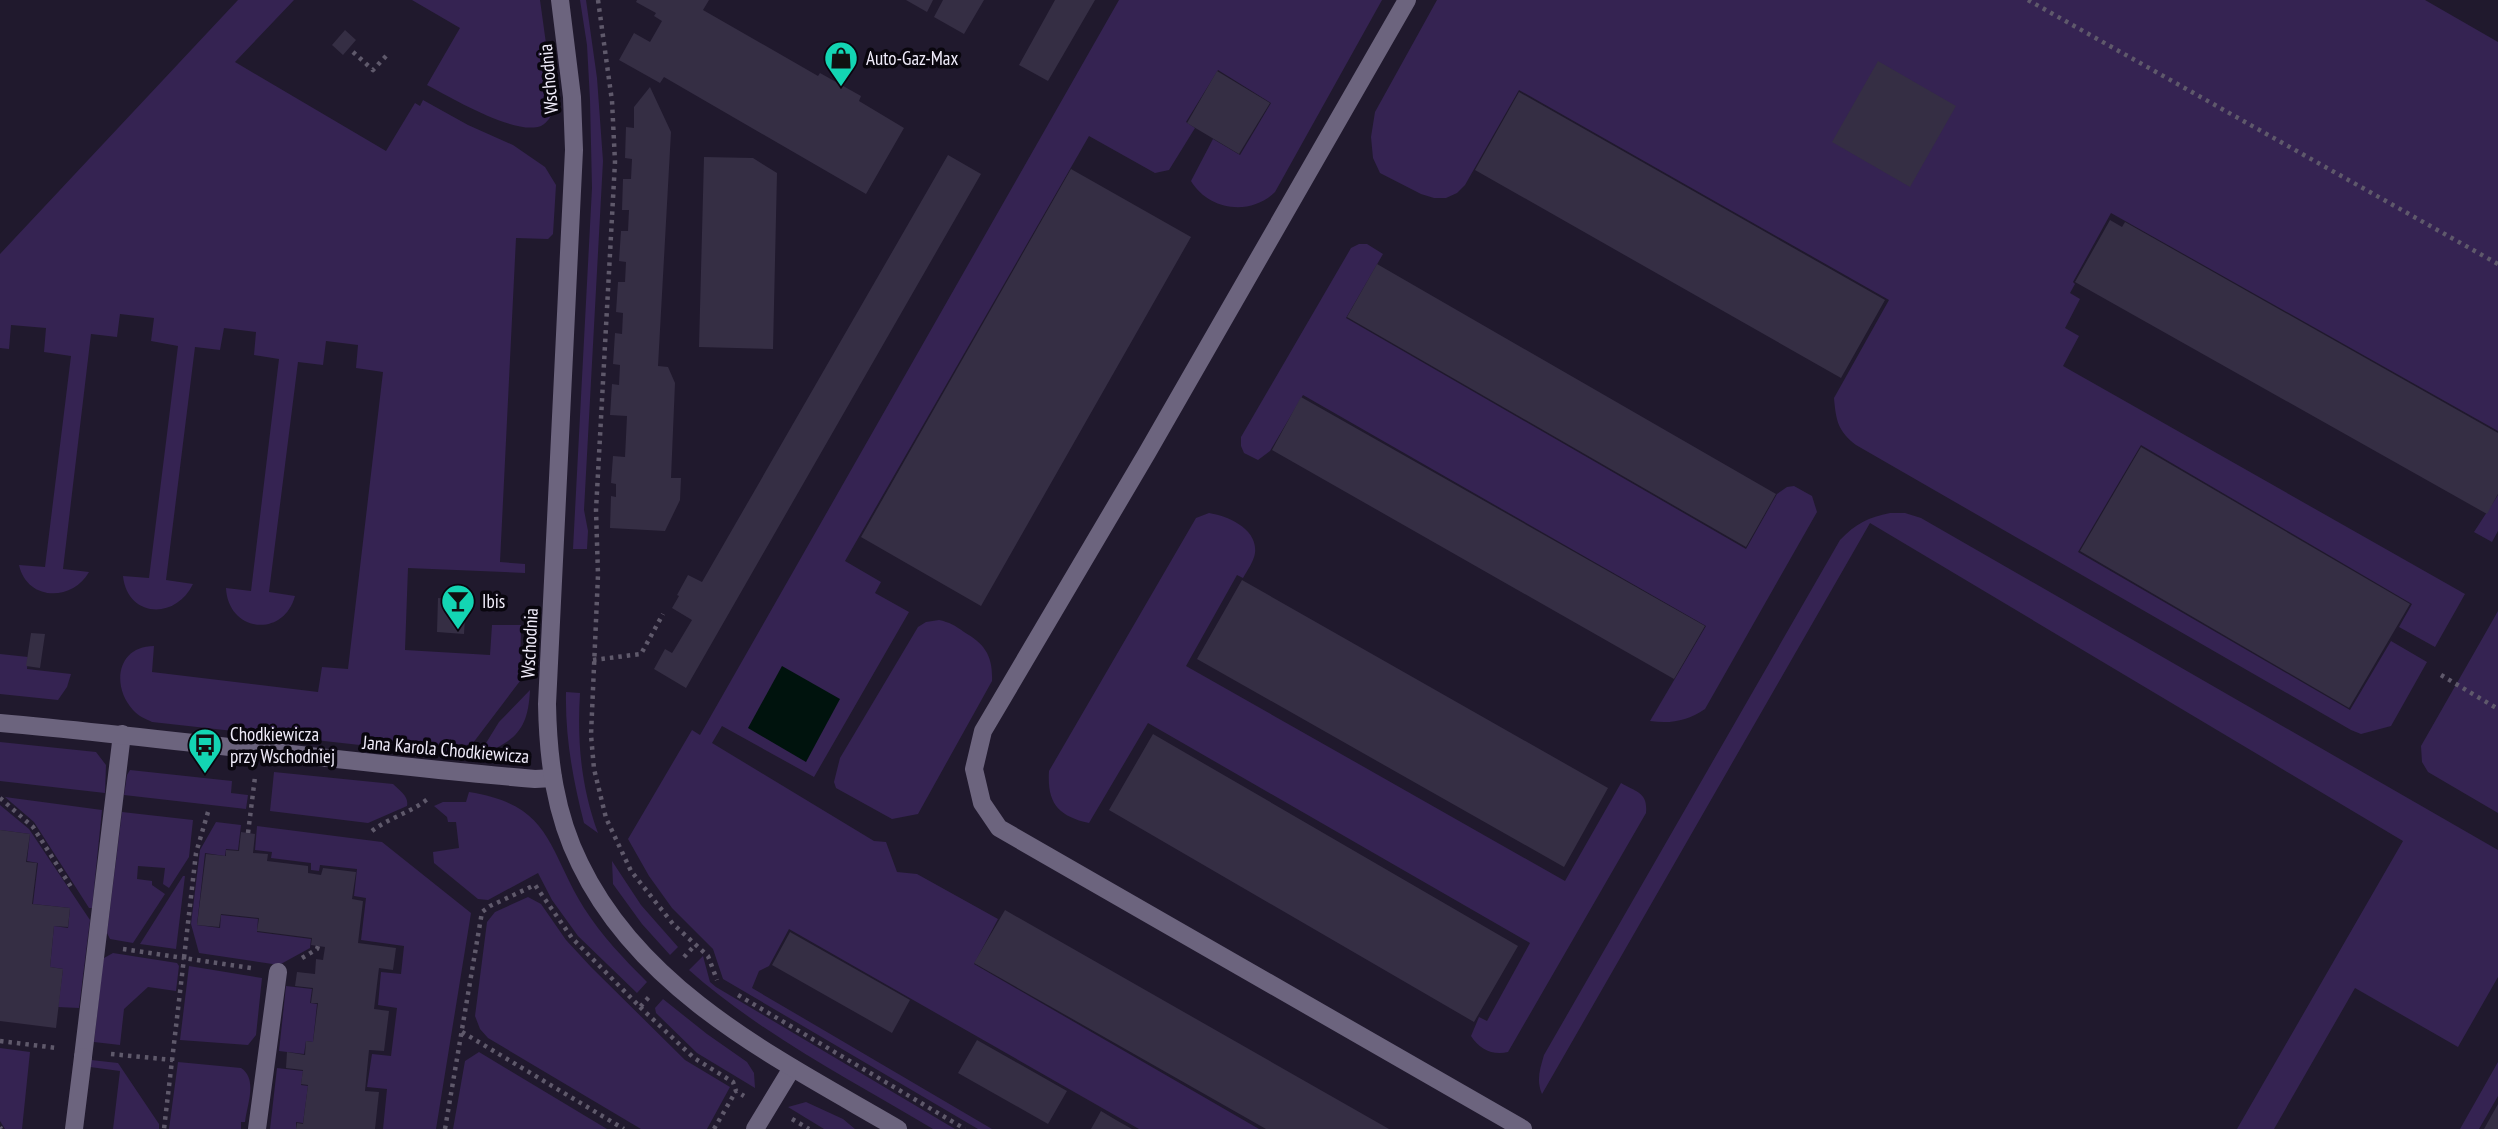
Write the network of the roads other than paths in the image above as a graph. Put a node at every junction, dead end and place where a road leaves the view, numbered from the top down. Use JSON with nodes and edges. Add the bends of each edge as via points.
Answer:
{"nodes":[{"id":1,"x":560,"y":0,"type":"edge"},
{"id":2,"x":1407,"y":0,"type":"edge"},
{"id":3,"x":0,"y":723,"type":"edge"},
{"id":4,"x":122,"y":734,"type":"junction"},
{"id":5,"x":553,"y":778,"type":"junction"},
{"id":6,"x":278,"y":972,"type":"road end"},
{"id":7,"x":792,"y":1068,"type":"junction"},
{"id":8,"x":74,"y":1129,"type":"edge"},
{"id":9,"x":257,"y":1129,"type":"edge"},
{"id":10,"x":755,"y":1129,"type":"edge"},
{"id":11,"x":898,"y":1129,"type":"edge"},
{"id":12,"x":1523,"y":1129,"type":"edge"}],
"edges":[{"from":1,"to":5,"type":"street","name":"Wschodnia","via":[[574,150],[547,704]]},
{"from":2,"to":12,"type":"street","via":[[983,731],[974,769],[982,803],[999,828]]},
{"from":3,"to":4,"type":"street","name":"Jana Karola Chodkiewicza"},
{"from":4,"to":5,"type":"street","name":"Jana Karola Chodkiewicza","via":[[416,769]]},
{"from":4,"to":8,"type":"street"},
{"from":5,"to":7,"type":"street","name":"Wschodnia","via":[[579,863],[608,912],[699,1005]]},
{"from":6,"to":9,"type":"street"},
{"from":7,"to":10,"type":"street"},
{"from":7,"to":11,"type":"street","name":"Wschodnia"}]}
